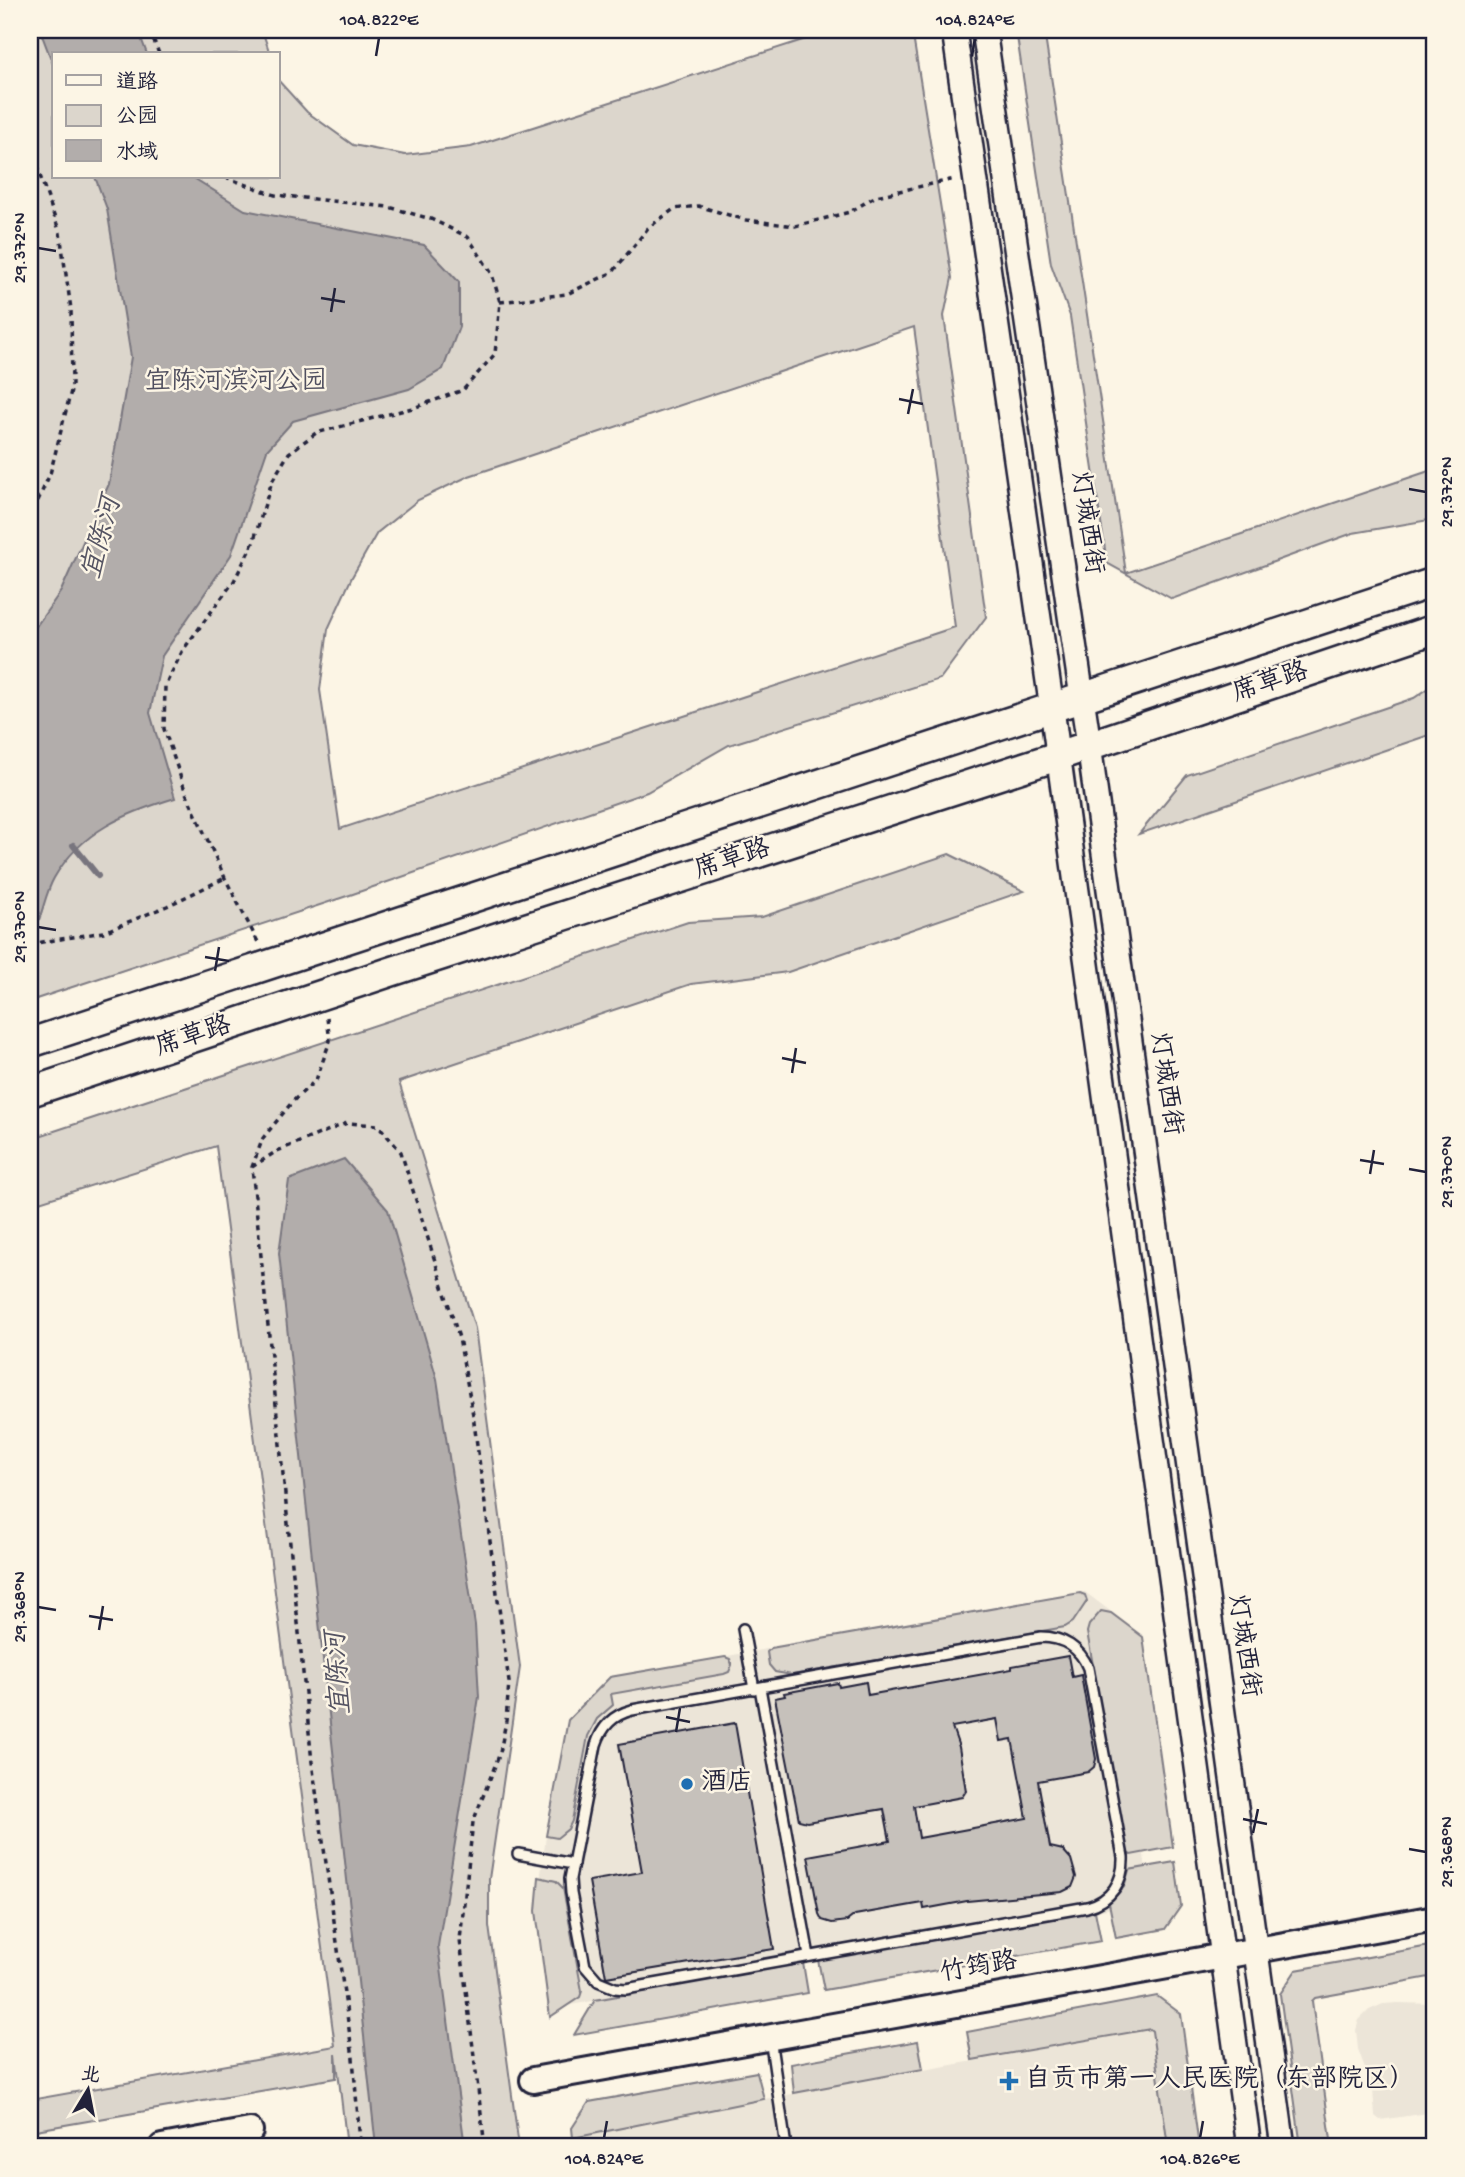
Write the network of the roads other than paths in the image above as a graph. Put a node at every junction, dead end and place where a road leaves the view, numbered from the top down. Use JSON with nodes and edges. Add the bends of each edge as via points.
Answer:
{"nodes":[{"id":1,"x":954,"y":30,"type":"edge"},
{"id":2,"x":984,"y":30,"type":"edge"},
{"id":3,"x":1435,"y":582,"type":"edge"},
{"id":4,"x":1435,"y":629,"type":"edge"},
{"id":5,"x":1083,"y":699,"type":"junction"},
{"id":6,"x":1052,"y":709,"type":"junction"},
{"id":7,"x":1089,"y":745,"type":"junction"},
{"id":8,"x":1058,"y":756,"type":"junction"},
{"id":9,"x":30,"y":1043,"type":"edge"},
{"id":10,"x":30,"y":1092,"type":"edge"},
{"id":11,"x":743,"y":1629,"type":"dead end"},
{"id":12,"x":757,"y":1688,"type":"junction"},
{"id":13,"x":518,"y":1854,"type":"dead end"},
{"id":14,"x":573,"y":1864,"type":"junction"},
{"id":15,"x":1435,"y":1918,"type":"edge"},
{"id":16,"x":1255,"y":1949,"type":"junction"},
{"id":17,"x":1223,"y":1955,"type":"junction"},
{"id":18,"x":809,"y":1956,"type":"junction"},
{"id":19,"x":769,"y":2037,"type":"junction"},
{"id":20,"x":533,"y":2080,"type":"dead end"},
{"id":21,"x":250,"y":2131,"type":"dead end"},
{"id":22,"x":1435,"y":2135,"type":"edge"},
{"id":23,"x":162,"y":2147,"type":"edge"},
{"id":24,"x":786,"y":2147,"type":"edge"},
{"id":25,"x":1249,"y":2147,"type":"edge"},
{"id":26,"x":1283,"y":2147,"type":"edge"},
{"id":27,"x":1427,"y":2147,"type":"edge"}],
"edges":[{"from":1,"to":6,"type":"street"},
{"from":2,"to":5,"type":"street","name":"灯城西街"},
{"from":3,"to":5,"type":"main road","name":"席草路"},
{"from":4,"to":7,"type":"main road","name":"席草路"},
{"from":5,"to":6,"type":"main road","name":"席草路"},
{"from":5,"to":7,"type":"street","name":"灯城西街"},
{"from":6,"to":8,"type":"street"},
{"from":6,"to":9,"type":"main road","name":"席草路"},
{"from":7,"to":8,"type":"main road","name":"席草路"},
{"from":7,"to":16,"type":"street","name":"灯城西街"},
{"from":8,"to":10,"type":"main road","name":"席草路"},
{"from":8,"to":17,"type":"street"},
{"from":11,"to":12,"type":"lane"},
{"from":12,"to":14,"type":"lane","via":[[632,1710],[610,1720],[596,1745]]},
{"from":12,"to":18,"type":"lane"},
{"from":12,"to":18,"type":"lane","via":[[1050,1637],[1071,1646],[1086,1662],[1123,1865],[1119,1882],[1106,1898],[1087,1907]]},
{"from":13,"to":14,"type":"lane"},
{"from":14,"to":18,"type":"lane","via":[[570,1886],[582,1958],[590,1974],[607,1986],[626,1989]]},
{"from":15,"to":16,"type":"main road","name":"竹筠路"},
{"from":16,"to":17,"type":"main road","name":"竹筠路"},
{"from":16,"to":26,"type":"street","name":"灯城西街"},
{"from":17,"to":19,"type":"main road","name":"竹筠路"},
{"from":17,"to":25,"type":"street"},
{"from":19,"to":20,"type":"main road","name":"竹筠路"},
{"from":19,"to":24,"type":"lane"},
{"from":21,"to":23,"type":"main road"},
{"from":22,"to":27,"type":"lane"}]}
